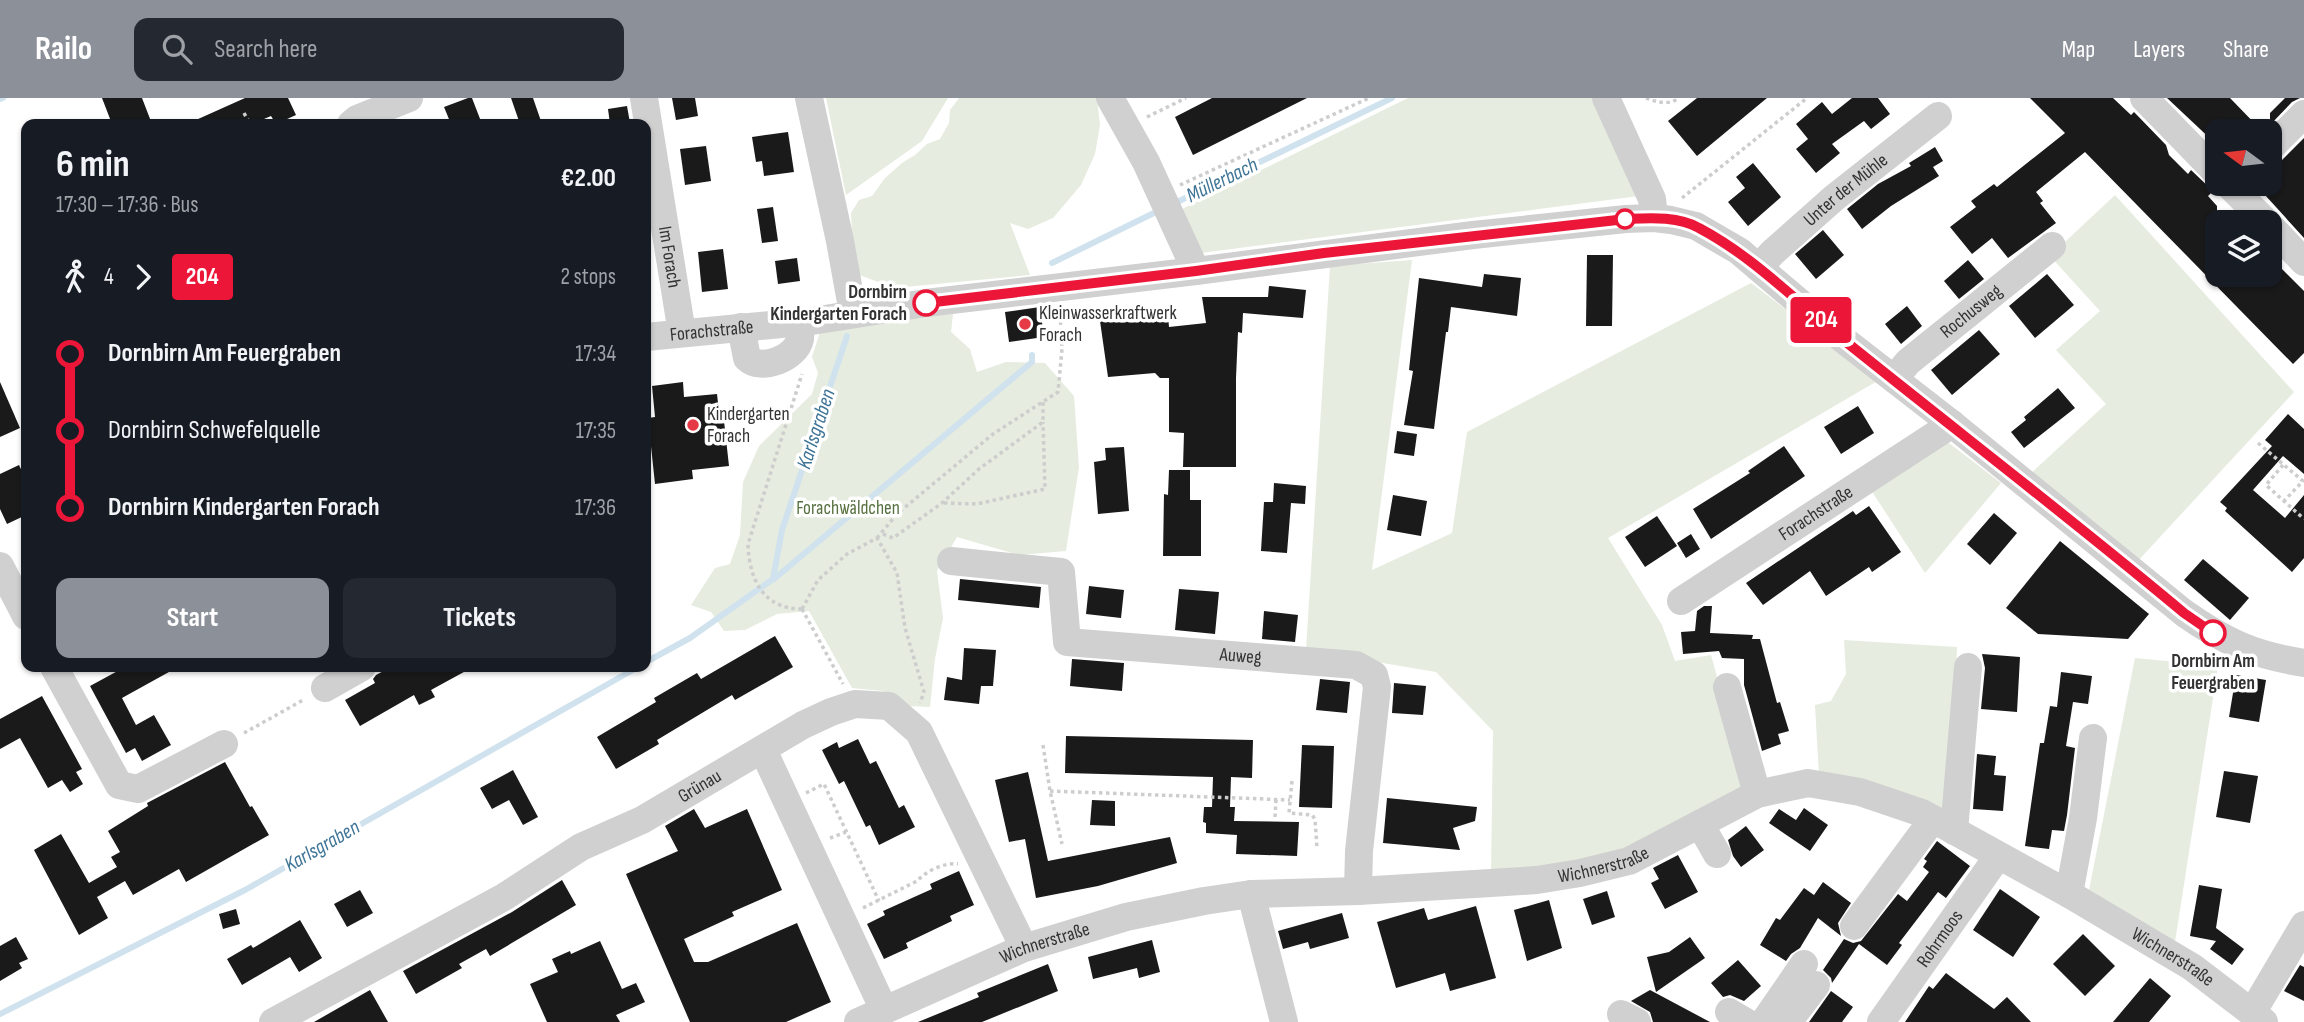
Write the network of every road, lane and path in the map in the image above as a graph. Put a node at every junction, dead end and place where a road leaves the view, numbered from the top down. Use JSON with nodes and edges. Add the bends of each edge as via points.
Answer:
{"nodes":[{"id":1,"x":409,"y":98,"type":"edge"},
{"id":2,"x":644,"y":98,"type":"edge"},
{"id":3,"x":809,"y":98,"type":"edge"},
{"id":4,"x":1110,"y":98,"type":"edge"},
{"id":5,"x":1186,"y":98,"type":"edge"},
{"id":6,"x":1605,"y":98,"type":"edge"},
{"id":7,"x":1646,"y":98,"type":"edge"},
{"id":8,"x":1679,"y":98,"type":"edge"},
{"id":9,"x":1807,"y":98,"type":"edge"},
{"id":10,"x":2144,"y":98,"type":"edge"},
{"id":11,"x":1365,"y":99,"type":"edge"},
{"id":12,"x":244,"y":113,"type":"dead end"},
{"id":13,"x":2304,"y":114,"type":"edge"},
{"id":14,"x":1938,"y":116,"type":"dead end"},
{"id":15,"x":247,"y":119,"type":"edge"},
{"id":16,"x":356,"y":119,"type":"edge"},
{"id":17,"x":647,"y":119,"type":"edge"},
{"id":18,"x":1126,"y":127,"type":"junction"},
{"id":19,"x":2282,"y":136,"type":"edge"},
{"id":20,"x":651,"y":142,"type":"edge"},
{"id":21,"x":2205,"y":160,"type":"edge"},
{"id":22,"x":2241,"y":196,"type":"edge"},
{"id":23,"x":1165,"y":205,"type":"junction"},
{"id":24,"x":2254,"y":210,"type":"edge"},
{"id":25,"x":1662,"y":219,"type":"junction"},
{"id":26,"x":2282,"y":239,"type":"edge"},
{"id":27,"x":2052,"y":246,"type":"dead end"},
{"id":28,"x":2304,"y":262,"type":"edge"},
{"id":29,"x":1759,"y":268,"type":"junction"},
{"id":30,"x":1196,"y":271,"type":"junction"},
{"id":31,"x":1052,"y":287,"type":"junction"},
{"id":32,"x":853,"y":313,"type":"junction"},
{"id":33,"x":799,"y":321,"type":"junction"},
{"id":34,"x":741,"y":327,"type":"junction"},
{"id":35,"x":681,"y":333,"type":"junction"},
{"id":36,"x":651,"y":336,"type":"edge"},
{"id":37,"x":803,"y":370,"type":"dead end"},
{"id":38,"x":1894,"y":379,"type":"junction"},
{"id":39,"x":1043,"y":402,"type":"junction"},
{"id":40,"x":1043,"y":422,"type":"junction"},
{"id":41,"x":1952,"y":424,"type":"junction"},
{"id":42,"x":2258,"y":443,"type":"dead end"},
{"id":43,"x":2283,"y":465,"type":"junction"},
{"id":44,"x":2303,"y":481,"type":"edge"},
{"id":45,"x":2284,"y":501,"type":"junction"},
{"id":46,"x":942,"y":503,"type":"junction"},
{"id":47,"x":2304,"y":519,"type":"edge"},
{"id":48,"x":880,"y":536,"type":"junction"},
{"id":49,"x":951,"y":561,"type":"dead end"},
{"id":50,"x":7,"y":568,"type":"edge"},
{"id":51,"x":1681,"y":601,"type":"dead end"},
{"id":52,"x":21,"y":603,"type":"edge"},
{"id":53,"x":802,"y":609,"type":"junction"},
{"id":54,"x":2304,"y":663,"type":"edge"},
{"id":55,"x":1968,"y":667,"type":"dead end"},
{"id":56,"x":57,"y":672,"type":"edge"},
{"id":57,"x":353,"y":672,"type":"edge"},
{"id":58,"x":1727,"y":687,"type":"dead end"},
{"id":59,"x":326,"y":688,"type":"joint"},
{"id":60,"x":855,"y":704,"type":"junction"},
{"id":61,"x":912,"y":725,"type":"junction"},
{"id":62,"x":2092,"y":738,"type":"dead end"},
{"id":63,"x":224,"y":744,"type":"joint"},
{"id":64,"x":1043,"y":745,"type":"dead end"},
{"id":65,"x":763,"y":750,"type":"junction"},
{"id":66,"x":1292,"y":780,"type":"dead end"},
{"id":67,"x":1049,"y":791,"type":"junction"},
{"id":68,"x":1757,"y":794,"type":"junction"},
{"id":69,"x":1276,"y":800,"type":"junction"},
{"id":70,"x":1290,"y":800,"type":"junction"},
{"id":71,"x":788,"y":802,"type":"junction"},
{"id":72,"x":1275,"y":817,"type":"dead end"},
{"id":73,"x":1700,"y":824,"type":"junction"},
{"id":74,"x":1944,"y":825,"type":"junction"},
{"id":75,"x":1062,"y":844,"type":"dead end"},
{"id":76,"x":1317,"y":849,"type":"dead end"},
{"id":77,"x":1717,"y":854,"type":"dead end"},
{"id":78,"x":1998,"y":856,"type":"junction"},
{"id":79,"x":987,"y":870,"type":"junction"},
{"id":80,"x":1358,"y":891,"type":"junction"},
{"id":81,"x":1251,"y":894,"type":"junction"},
{"id":82,"x":2069,"y":894,"type":"junction"},
{"id":83,"x":879,"y":901,"type":"junction"},
{"id":84,"x":841,"y":918,"type":"junction"},
{"id":85,"x":2304,"y":925,"type":"edge"},
{"id":86,"x":1854,"y":926,"type":"dead end"},
{"id":87,"x":1024,"y":948,"type":"junction"},
{"id":88,"x":884,"y":1010,"type":"junction"},
{"id":89,"x":2258,"y":1017,"type":"edge"},
{"id":90,"x":273,"y":1022,"type":"edge"},
{"id":91,"x":858,"y":1022,"type":"edge"},
{"id":92,"x":1284,"y":1022,"type":"edge"},
{"id":93,"x":1764,"y":1022,"type":"edge"},
{"id":94,"x":1788,"y":1022,"type":"edge"},
{"id":95,"x":1881,"y":1022,"type":"edge"}],
"edges":[{"from":1,"to":16,"type":"street"},
{"from":2,"to":17,"type":"street","name":"Im Forach"},
{"from":3,"to":32,"type":"street"},
{"from":4,"to":18,"type":"street"},
{"from":5,"to":18,"type":"path"},
{"from":6,"to":25,"type":"street"},
{"from":7,"to":8,"type":"path","via":[[1661,103]]},
{"from":9,"to":25,"type":"path","via":[[1675,203]]},
{"from":10,"to":21,"type":"street"},
{"from":11,"to":23,"type":"path"},
{"from":12,"to":15,"type":"path"},
{"from":13,"to":19,"type":"street"},
{"from":14,"to":29,"type":"street","name":"Unter der Mühle","via":[[1834,198]]},
{"from":18,"to":23,"type":"street"},
{"from":20,"to":35,"type":"street","name":"Im Forach"},
{"from":22,"to":24,"type":"street"},
{"from":23,"to":30,"type":"street"},
{"from":25,"to":29,"type":"street","name":"Forachstraße","via":[[1696,226],[1740,251]]},
{"from":25,"to":30,"type":"street","name":"Forachstraße","via":[[1473,235]]},
{"from":26,"to":28,"type":"street"},
{"from":27,"to":38,"type":"street","name":"Rochusweg","via":[[1908,362]]},
{"from":29,"to":38,"type":"street","name":"Forachstraße"},
{"from":30,"to":31,"type":"street","name":"Forachstraße"},
{"from":31,"to":32,"type":"street","name":"Forachstraße"},
{"from":31,"to":39,"type":"path","via":[[1059,298],[1062,349],[1058,392]]},
{"from":32,"to":33,"type":"street","name":"Forachstraße"},
{"from":33,"to":34,"type":"street","name":"Forachstraße"},
{"from":33,"to":34,"type":"street","via":[[796,346],[777,361],[758,366],[744,352]]},
{"from":34,"to":35,"type":"street","name":"Forachstraße"},
{"from":35,"to":36,"type":"street","name":"Forachstraße"},
{"from":37,"to":53,"type":"path","via":[[748,544],[752,572],[766,598]]},
{"from":38,"to":41,"type":"street","name":"Forachstraße"},
{"from":39,"to":40,"type":"path"},
{"from":39,"to":48,"type":"path","via":[[993,434],[897,514]]},
{"from":40,"to":46,"type":"path"},
{"from":40,"to":46,"type":"path","via":[[1045,489],[977,504]]},
{"from":41,"to":51,"type":"street","name":"Forachstraße"},
{"from":41,"to":54,"type":"street","name":"Forachstraße","via":[[2213,633],[2269,657]]},
{"from":42,"to":43,"type":"path"},
{"from":43,"to":44,"type":"path"},
{"from":43,"to":45,"type":"path","via":[[2266,485]]},
{"from":44,"to":45,"type":"path"},
{"from":45,"to":47,"type":"path"},
{"from":46,"to":48,"type":"path","via":[[893,538]]},
{"from":48,"to":53,"type":"path","via":[[847,554],[818,580]]},
{"from":48,"to":61,"type":"path","via":[[897,573],[905,628],[924,692]]},
{"from":49,"to":80,"type":"street","name":"Auweg","via":[[1061,572],[1067,642],[1356,665],[1374,675],[1377,687]]},
{"from":50,"to":52,"type":"street"},
{"from":53,"to":60,"type":"path"},
{"from":55,"to":74,"type":"street"},
{"from":56,"to":63,"type":"street","via":[[119,785],[138,789]]},
{"from":57,"to":59,"type":"street"},
{"from":58,"to":68,"type":"street"},
{"from":59,"to":63,"type":"path"},
{"from":60,"to":61,"type":"street","name":"Grünau","via":[[889,706]]},
{"from":60,"to":65,"type":"street","name":"Grünau","via":[[803,725]]},
{"from":61,"to":79,"type":"street","name":"Grünau"},
{"from":62,"to":82,"type":"street"},
{"from":64,"to":67,"type":"path"},
{"from":65,"to":71,"type":"street"},
{"from":65,"to":90,"type":"street","name":"Grünau","via":[[642,820],[581,846],[504,897]]},
{"from":66,"to":70,"type":"path"},
{"from":67,"to":69,"type":"path"},
{"from":67,"to":75,"type":"path"},
{"from":68,"to":73,"type":"street","name":"Wichnerstraße"},
{"from":68,"to":74,"type":"street","name":"Wichnerstraße","via":[[1808,783],[1860,792]]},
{"from":69,"to":70,"type":"path"},
{"from":69,"to":72,"type":"path"},
{"from":70,"to":76,"type":"path","via":[[1289,813],[1315,819]]},
{"from":71,"to":83,"type":"path","via":[[824,784]]},
{"from":71,"to":84,"type":"street"},
{"from":73,"to":77,"type":"street"},
{"from":73,"to":80,"type":"street","name":"Wichnerstraße","via":[[1629,861],[1580,873],[1537,880]]},
{"from":74,"to":78,"type":"street","name":"Wichnerstraße"},
{"from":74,"to":86,"type":"street"},
{"from":78,"to":82,"type":"street","name":"Wichnerstraße"},
{"from":78,"to":95,"type":"street","name":"Rohrmoos"},
{"from":79,"to":83,"type":"path","via":[[949,863]]},
{"from":79,"to":87,"type":"street","name":"Grünau"},
{"from":80,"to":81,"type":"street","name":"Wichnerstraße"},
{"from":81,"to":87,"type":"street","name":"Wichnerstraße","via":[[1126,917]]},
{"from":81,"to":92,"type":"street"},
{"from":82,"to":89,"type":"street","name":"Wichnerstraße","via":[[2192,967]]},
{"from":83,"to":84,"type":"path"},
{"from":84,"to":88,"type":"street"},
{"from":85,"to":89,"type":"street"},
{"from":87,"to":88,"type":"street","name":"Wichnerstraße"},
{"from":88,"to":91,"type":"street","name":"Wichnerstraße"},
{"from":93,"to":94,"type":"street","via":[[1810,974]]}]}
